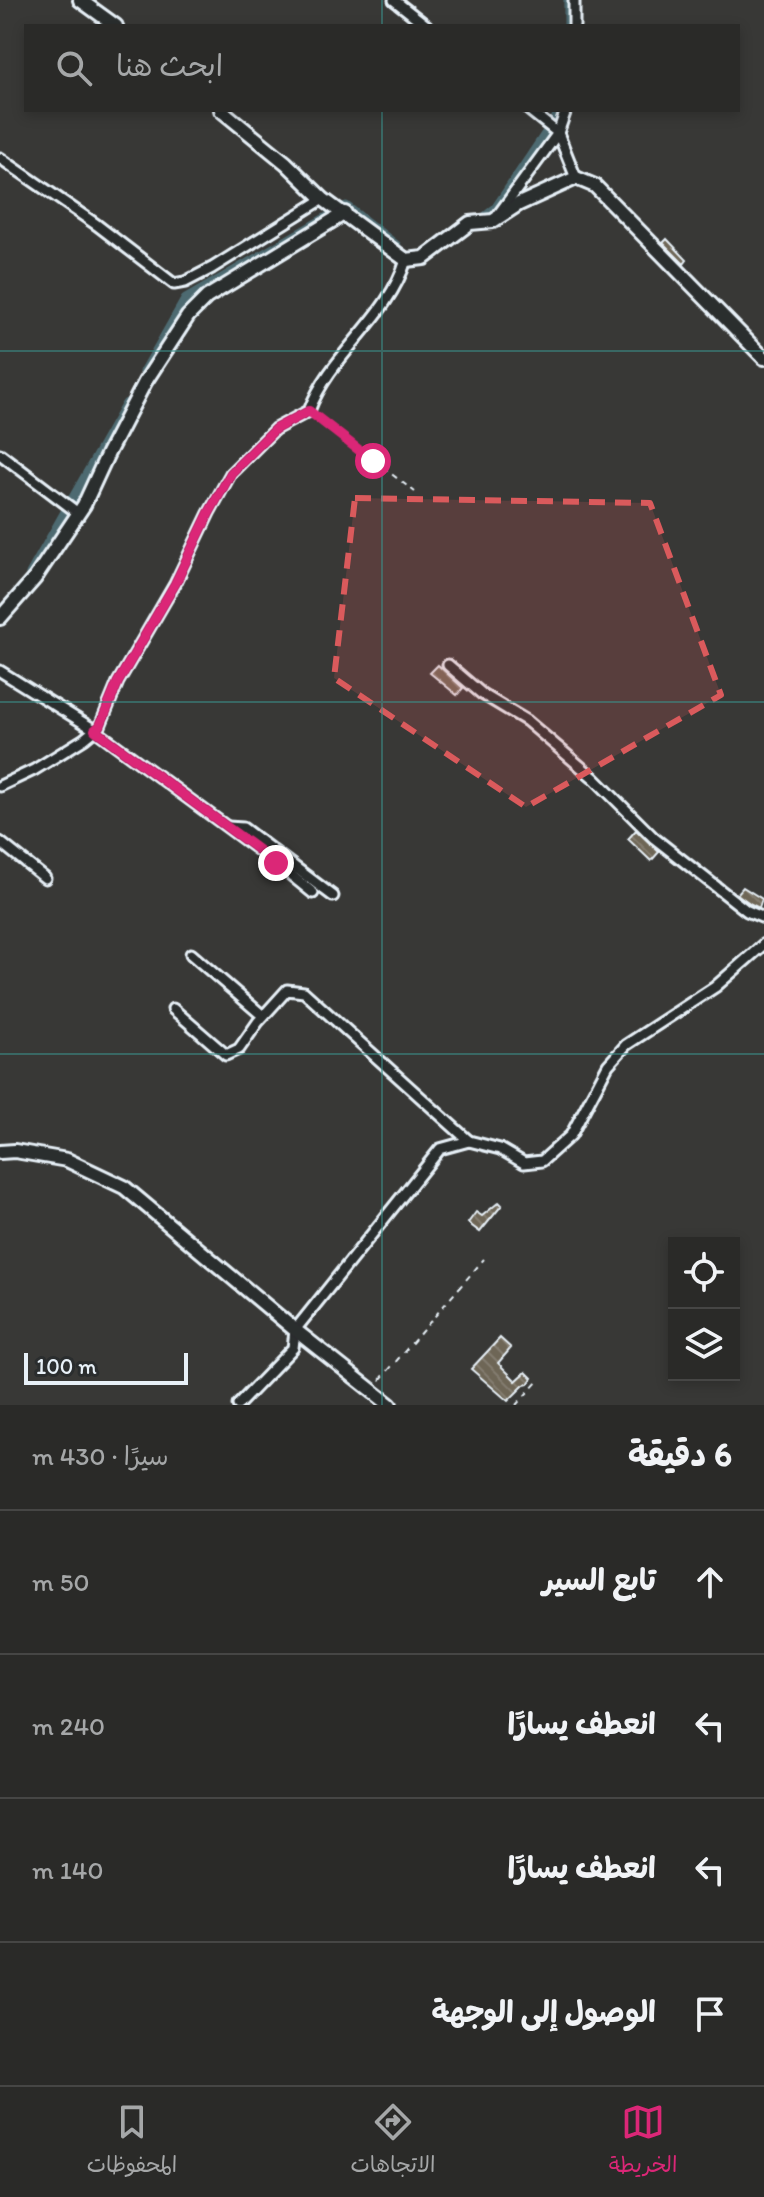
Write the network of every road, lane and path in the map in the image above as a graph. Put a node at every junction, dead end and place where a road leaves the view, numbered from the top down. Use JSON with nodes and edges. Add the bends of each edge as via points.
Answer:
{"nodes":[{"id":1,"x":80,"y":0,"type":"edge"},
{"id":2,"x":394,"y":0,"type":"edge"},
{"id":3,"x":574,"y":0,"type":"edge"},
{"id":4,"x":113,"y":24,"type":"edge"},
{"id":5,"x":424,"y":24,"type":"edge"},
{"id":6,"x":574,"y":24,"type":"edge"},
{"id":7,"x":223,"y":112,"type":"edge"},
{"id":8,"x":531,"y":112,"type":"edge"},
{"id":9,"x":565,"y":112,"type":"edge"},
{"id":10,"x":558,"y":133,"type":"junction"},
{"id":11,"x":0,"y":158,"type":"edge"},
{"id":12,"x":576,"y":178,"type":"junction"},
{"id":13,"x":323,"y":199,"type":"junction"},
{"id":14,"x":345,"y":213,"type":"junction"},
{"id":15,"x":493,"y":221,"type":"junction"},
{"id":16,"x":406,"y":260,"type":"junction"},
{"id":17,"x":764,"y":358,"type":"edge"},
{"id":18,"x":309,"y":411,"type":"junction"},
{"id":19,"x":0,"y":454,"type":"edge"},
{"id":20,"x":415,"y":492,"type":"dead end"},
{"id":21,"x":78,"y":513,"type":"junction"},
{"id":22,"x":0,"y":618,"type":"edge"},
{"id":23,"x":448,"y":665,"type":"dead end"},
{"id":24,"x":0,"y":671,"type":"edge"},
{"id":25,"x":95,"y":730,"type":"junction"},
{"id":26,"x":0,"y":786,"type":"edge"},
{"id":27,"x":228,"y":827,"type":"junction"},
{"id":28,"x":0,"y":842,"type":"edge"},
{"id":29,"x":45,"y":878,"type":"dead end"},
{"id":30,"x":313,"y":893,"type":"dead end"},
{"id":31,"x":333,"y":896,"type":"dead end"},
{"id":32,"x":764,"y":918,"type":"edge"},
{"id":33,"x":764,"y":944,"type":"edge"},
{"id":34,"x":191,"y":954,"type":"dead end"},
{"id":35,"x":173,"y":1009,"type":"dead end"},
{"id":36,"x":263,"y":1016,"type":"junction"},
{"id":37,"x":469,"y":1141,"type":"junction"},
{"id":38,"x":0,"y":1152,"type":"edge"},
{"id":39,"x":484,"y":1259,"type":"dead end"},
{"id":40,"x":295,"y":1330,"type":"junction"},
{"id":41,"x":539,"y":1380,"type":"dead end"},
{"id":42,"x":372,"y":1390,"type":"junction"},
{"id":43,"x":238,"y":1405,"type":"edge"},
{"id":44,"x":390,"y":1405,"type":"edge"},
{"id":45,"x":516,"y":1405,"type":"edge"}],
"edges":[{"from":1,"to":4,"type":"street"},
{"from":2,"to":5,"type":"street"},
{"from":3,"to":6,"type":"street"},
{"from":7,"to":13,"type":"street"},
{"from":8,"to":10,"type":"street"},
{"from":9,"to":10,"type":"street"},
{"from":10,"to":12,"type":"street"},
{"from":10,"to":15,"type":"street"},
{"from":11,"to":13,"type":"street","via":[[174,284],[212,268]]},
{"from":12,"to":15,"type":"street"},
{"from":12,"to":17,"type":"street","via":[[595,186]]},
{"from":13,"to":14,"type":"street"},
{"from":14,"to":16,"type":"street"},
{"from":14,"to":21,"type":"street","via":[[207,297],[188,316],[145,382]]},
{"from":15,"to":16,"type":"street","via":[[470,223],[424,258]]},
{"from":16,"to":18,"type":"street","via":[[374,319],[331,370]]},
{"from":18,"to":20,"type":"path"},
{"from":18,"to":25,"type":"street","via":[[275,429],[231,473]]},
{"from":19,"to":21,"type":"street"},
{"from":21,"to":22,"type":"street","via":[[35,578]]},
{"from":23,"to":32,"type":"street","via":[[527,721],[654,838],[747,911]]},
{"from":24,"to":25,"type":"street"},
{"from":25,"to":26,"type":"street"},
{"from":25,"to":27,"type":"street"},
{"from":27,"to":30,"type":"street"},
{"from":27,"to":31,"type":"street","via":[[243,828]]},
{"from":28,"to":29,"type":"street"},
{"from":33,"to":37,"type":"street","via":[[715,987],[626,1045],[608,1065],[571,1135],[542,1161],[524,1163],[500,1149]]},
{"from":34,"to":36,"type":"street"},
{"from":35,"to":36,"type":"street","via":[[226,1055],[239,1049]]},
{"from":36,"to":37,"type":"street","via":[[287,990],[304,992]]},
{"from":37,"to":40,"type":"street","via":[[440,1149]]},
{"from":38,"to":40,"type":"street","via":[[67,1160],[124,1187]]},
{"from":39,"to":42,"type":"path"},
{"from":40,"to":42,"type":"street"},
{"from":40,"to":43,"type":"street","via":[[293,1348]]},
{"from":41,"to":45,"type":"path"},
{"from":42,"to":44,"type":"street"}]}
